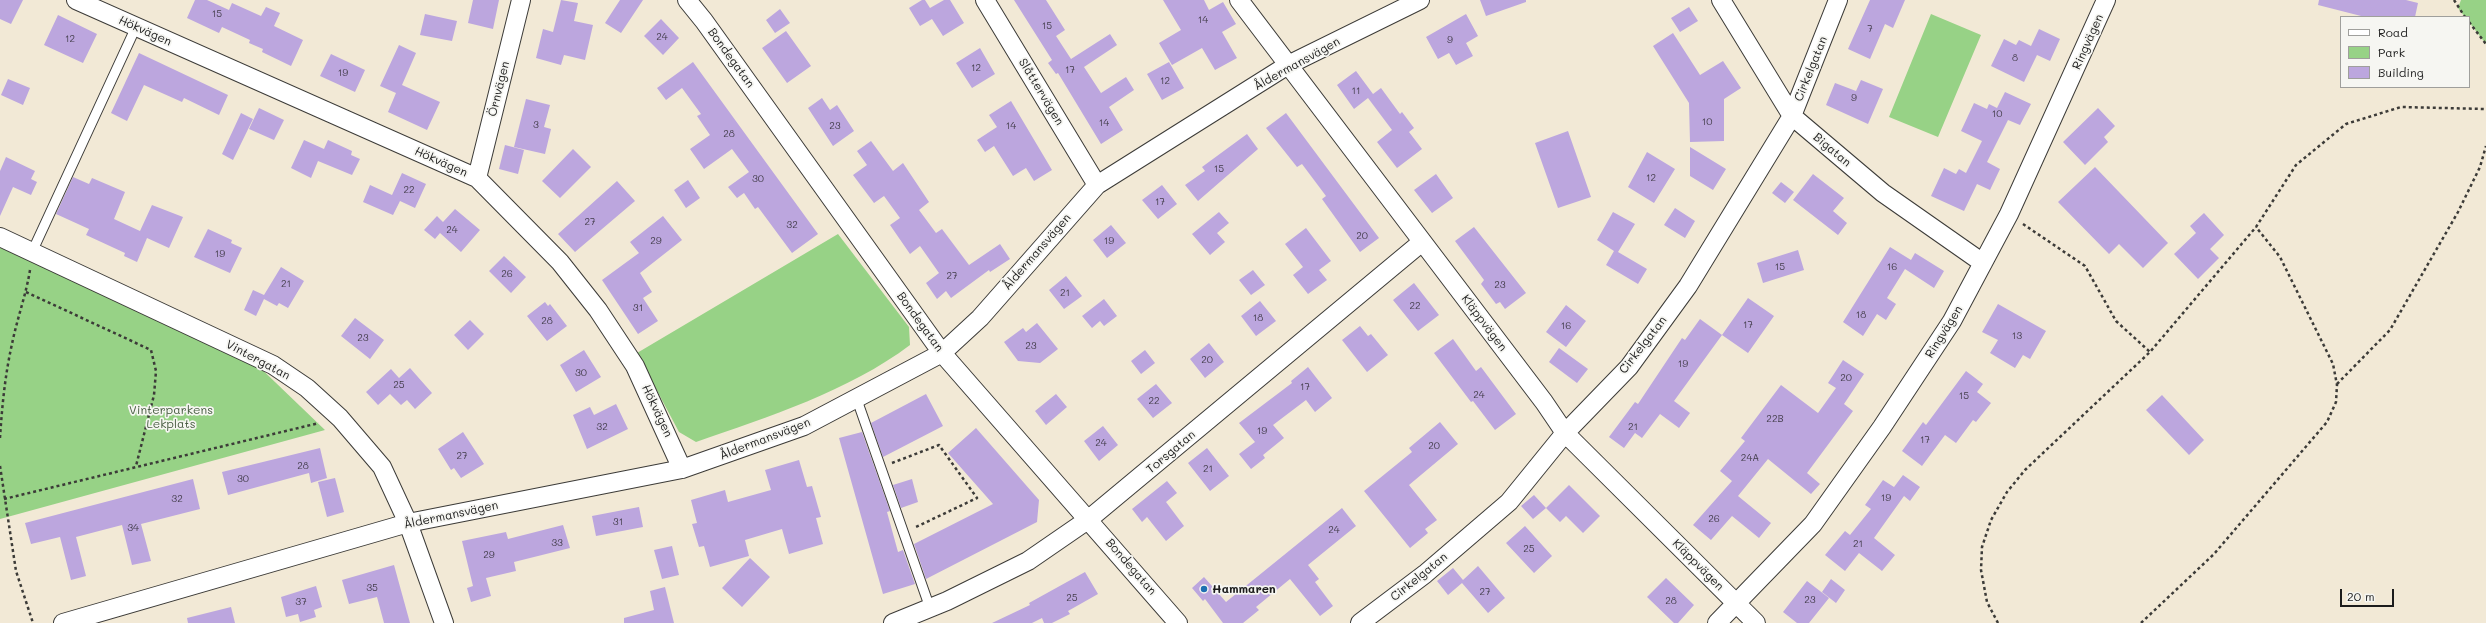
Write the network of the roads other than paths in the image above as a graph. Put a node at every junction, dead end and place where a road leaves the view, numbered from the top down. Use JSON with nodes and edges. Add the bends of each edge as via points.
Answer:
{"nodes":[{"id":1,"x":76,"y":0,"type":"edge"},
{"id":2,"x":521,"y":0,"type":"edge"},
{"id":3,"x":687,"y":0,"type":"edge"},
{"id":4,"x":985,"y":0,"type":"edge"},
{"id":5,"x":1239,"y":0,"type":"edge"},
{"id":6,"x":1420,"y":0,"type":"edge"},
{"id":7,"x":1722,"y":0,"type":"edge"},
{"id":8,"x":1838,"y":0,"type":"edge"},
{"id":9,"x":2106,"y":0,"type":"edge"},
{"id":10,"x":136,"y":27,"type":"junction"},
{"id":11,"x":1288,"y":65,"type":"junction"},
{"id":12,"x":1792,"y":116,"type":"junction"},
{"id":13,"x":477,"y":178,"type":"junction"},
{"id":14,"x":1097,"y":185,"type":"junction"},
{"id":15,"x":0,"y":237,"type":"edge"},
{"id":16,"x":1422,"y":242,"type":"junction"},
{"id":17,"x":32,"y":252,"type":"junction"},
{"id":18,"x":1983,"y":262,"type":"junction"},
{"id":19,"x":942,"y":353,"type":"junction"},
{"id":20,"x":856,"y":397,"type":"junction"},
{"id":21,"x":1565,"y":433,"type":"junction"},
{"id":22,"x":682,"y":469,"type":"junction"},
{"id":23,"x":1089,"y":519,"type":"junction"},
{"id":24,"x":408,"y":523,"type":"junction"},
{"id":25,"x":1736,"y":603,"type":"junction"},
{"id":26,"x":930,"y":608,"type":"junction"},
{"id":27,"x":63,"y":623,"type":"edge"},
{"id":28,"x":444,"y":623,"type":"edge"},
{"id":29,"x":894,"y":623,"type":"edge"},
{"id":30,"x":1178,"y":623,"type":"edge"},
{"id":31,"x":1360,"y":623,"type":"edge"},
{"id":32,"x":1717,"y":623,"type":"edge"},
{"id":33,"x":1756,"y":623,"type":"edge"}],
"edges":[{"from":1,"to":10,"type":"street","name":"Hökvägen"},
{"from":2,"to":13,"type":"street","name":"Örnvägen"},
{"from":3,"to":19,"type":"street","name":"Bondegatan","via":[[704,20]]},
{"from":4,"to":14,"type":"street","name":"Slåttervägen"},
{"from":5,"to":11,"type":"street","name":"Kläppvägen"},
{"from":6,"to":11,"type":"street","name":"Åldermansvägen"},
{"from":7,"to":12,"type":"street","name":"Bigatan"},
{"from":8,"to":12,"type":"street","name":"Cirkelgatan"},
{"from":9,"to":18,"type":"street","name":"Ringvägen","via":[[2009,214]]},
{"from":10,"to":13,"type":"street","name":"Hökvägen"},
{"from":10,"to":17,"type":"lane"},
{"from":11,"to":14,"type":"street","name":"Åldermansvägen"},
{"from":11,"to":16,"type":"street","name":"Kläppvägen"},
{"from":12,"to":18,"type":"street","name":"Bigatan","via":[[1883,193]]},
{"from":12,"to":21,"type":"street","name":"Cirkelgatan","via":[[1688,286],[1629,367]]},
{"from":13,"to":22,"type":"street","name":"Hökvägen","via":[[560,262],[598,310],[635,366]]},
{"from":14,"to":19,"type":"street","name":"Åldermansvägen","via":[[980,318]]},
{"from":15,"to":17,"type":"street","name":"Vintergatan"},
{"from":16,"to":21,"type":"street","name":"Kläppvägen"},
{"from":16,"to":23,"type":"street","name":"Torsgatan"},
{"from":17,"to":24,"type":"street","name":"Vintergatan","via":[[273,365],[307,388],[340,418],[382,467]]},
{"from":18,"to":25,"type":"street","name":"Ringvägen","via":[[1952,321],[1882,427],[1813,524]]},
{"from":19,"to":20,"type":"street","name":"Åldermansvägen"},
{"from":19,"to":23,"type":"street","name":"Bondegatan"},
{"from":20,"to":22,"type":"street","name":"Åldermansvägen","via":[[804,426]]},
{"from":20,"to":26,"type":"lane"},
{"from":21,"to":25,"type":"street","name":"Kläppvägen"},
{"from":21,"to":31,"type":"street","name":"Cirkelgatan","via":[[1509,502],[1425,574]]},
{"from":22,"to":24,"type":"street","name":"Åldermansvägen"},
{"from":23,"to":26,"type":"street","name":"Torsgatan","via":[[1028,561]]},
{"from":23,"to":30,"type":"street","name":"Bondegatan"},
{"from":24,"to":27,"type":"street","name":"Åldermansvägen"},
{"from":24,"to":28,"type":"street","name":"Vintergatan"},
{"from":25,"to":32,"type":"street","name":"Ringvägen"},
{"from":25,"to":33,"type":"street","name":"Kläppvägen"},
{"from":26,"to":29,"type":"street","name":"Torsgatan"}]}
